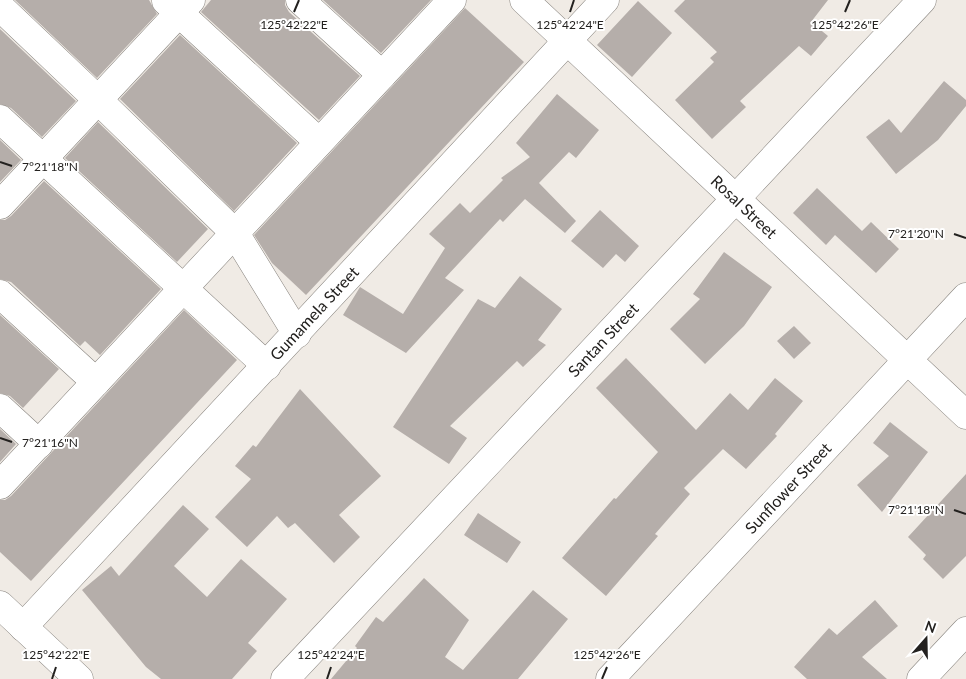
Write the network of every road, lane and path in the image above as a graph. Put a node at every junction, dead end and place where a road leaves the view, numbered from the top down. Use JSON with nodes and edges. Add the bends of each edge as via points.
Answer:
{"nodes":[{"id":1,"x":300,"y":0,"type":"edge"},
{"id":2,"x":452,"y":0,"type":"edge"},
{"id":3,"x":524,"y":0,"type":"edge"},
{"id":4,"x":605,"y":0,"type":"edge"},
{"id":5,"x":922,"y":0,"type":"edge"},
{"id":6,"x":178,"y":4,"type":"edge"},
{"id":7,"x":0,"y":7,"type":"edge"},
{"id":8,"x":568,"y":41,"type":"junction"},
{"id":9,"x":382,"y":75,"type":"junction"},
{"id":10,"x":98,"y":100,"type":"junction"},
{"id":11,"x":0,"y":119,"type":"edge"},
{"id":12,"x":319,"y":142,"type":"junction"},
{"id":13,"x":43,"y":159,"type":"junction"},
{"id":14,"x":736,"y":198,"type":"junction"},
{"id":15,"x":0,"y":205,"type":"edge"},
{"id":16,"x":235,"y":233,"type":"junction"},
{"id":17,"x":183,"y":288,"type":"junction"},
{"id":18,"x":0,"y":294,"type":"edge"},
{"id":19,"x":966,"y":297,"type":"edge"},
{"id":20,"x":296,"y":334,"type":"junction"},
{"id":21,"x":907,"y":360,"type":"junction"},
{"id":22,"x":267,"y":366,"type":"junction"},
{"id":23,"x":96,"y":382,"type":"junction"},
{"id":24,"x":0,"y":408,"type":"edge"},
{"id":25,"x":966,"y":415,"type":"edge"},
{"id":26,"x":39,"y":444,"type":"junction"},
{"id":27,"x":0,"y":485,"type":"edge"},
{"id":28,"x":0,"y":605,"type":"edge"},
{"id":29,"x":23,"y":627,"type":"junction"},
{"id":30,"x":966,"y":631,"type":"edge"},
{"id":31,"x":79,"y":679,"type":"edge"},
{"id":32,"x":285,"y":679,"type":"edge"},
{"id":33,"x":610,"y":679,"type":"edge"},
{"id":34,"x":921,"y":679,"type":"edge"}],
"edges":[{"from":1,"to":9,"type":"street"},
{"from":2,"to":9,"type":"street"},
{"from":3,"to":8,"type":"street","name":"Rosal Street"},
{"from":4,"to":8,"type":"street","name":"Gumamela Street"},
{"from":5,"to":14,"type":"street","name":"Santan Street"},
{"from":6,"to":10,"type":"street"},
{"from":6,"to":12,"type":"street"},
{"from":7,"to":10,"type":"street"},
{"from":8,"to":14,"type":"street","name":"Rosal Street"},
{"from":8,"to":20,"type":"street","name":"Gumamela Street"},
{"from":9,"to":12,"type":"street"},
{"from":10,"to":13,"type":"street"},
{"from":10,"to":16,"type":"street"},
{"from":11,"to":13,"type":"street"},
{"from":12,"to":16,"type":"street"},
{"from":13,"to":15,"type":"street"},
{"from":13,"to":17,"type":"street"},
{"from":14,"to":21,"type":"street","name":"Rosal Street"},
{"from":14,"to":32,"type":"street","name":"Santan Street"},
{"from":16,"to":17,"type":"street"},
{"from":16,"to":20,"type":"street"},
{"from":17,"to":22,"type":"street"},
{"from":17,"to":23,"type":"street"},
{"from":18,"to":23,"type":"street"},
{"from":19,"to":21,"type":"street","name":"Sunflower Street"},
{"from":20,"to":22,"type":"street","name":"Gumamela Street"},
{"from":21,"to":25,"type":"street","name":"Rosal Street"},
{"from":21,"to":33,"type":"street","name":"Sunflower Street"},
{"from":22,"to":29,"type":"street","name":"Gumamela Street"},
{"from":23,"to":26,"type":"street"},
{"from":24,"to":26,"type":"street"},
{"from":26,"to":27,"type":"street"},
{"from":28,"to":29,"type":"street"},
{"from":29,"to":31,"type":"street"},
{"from":30,"to":34,"type":"street"}]}
